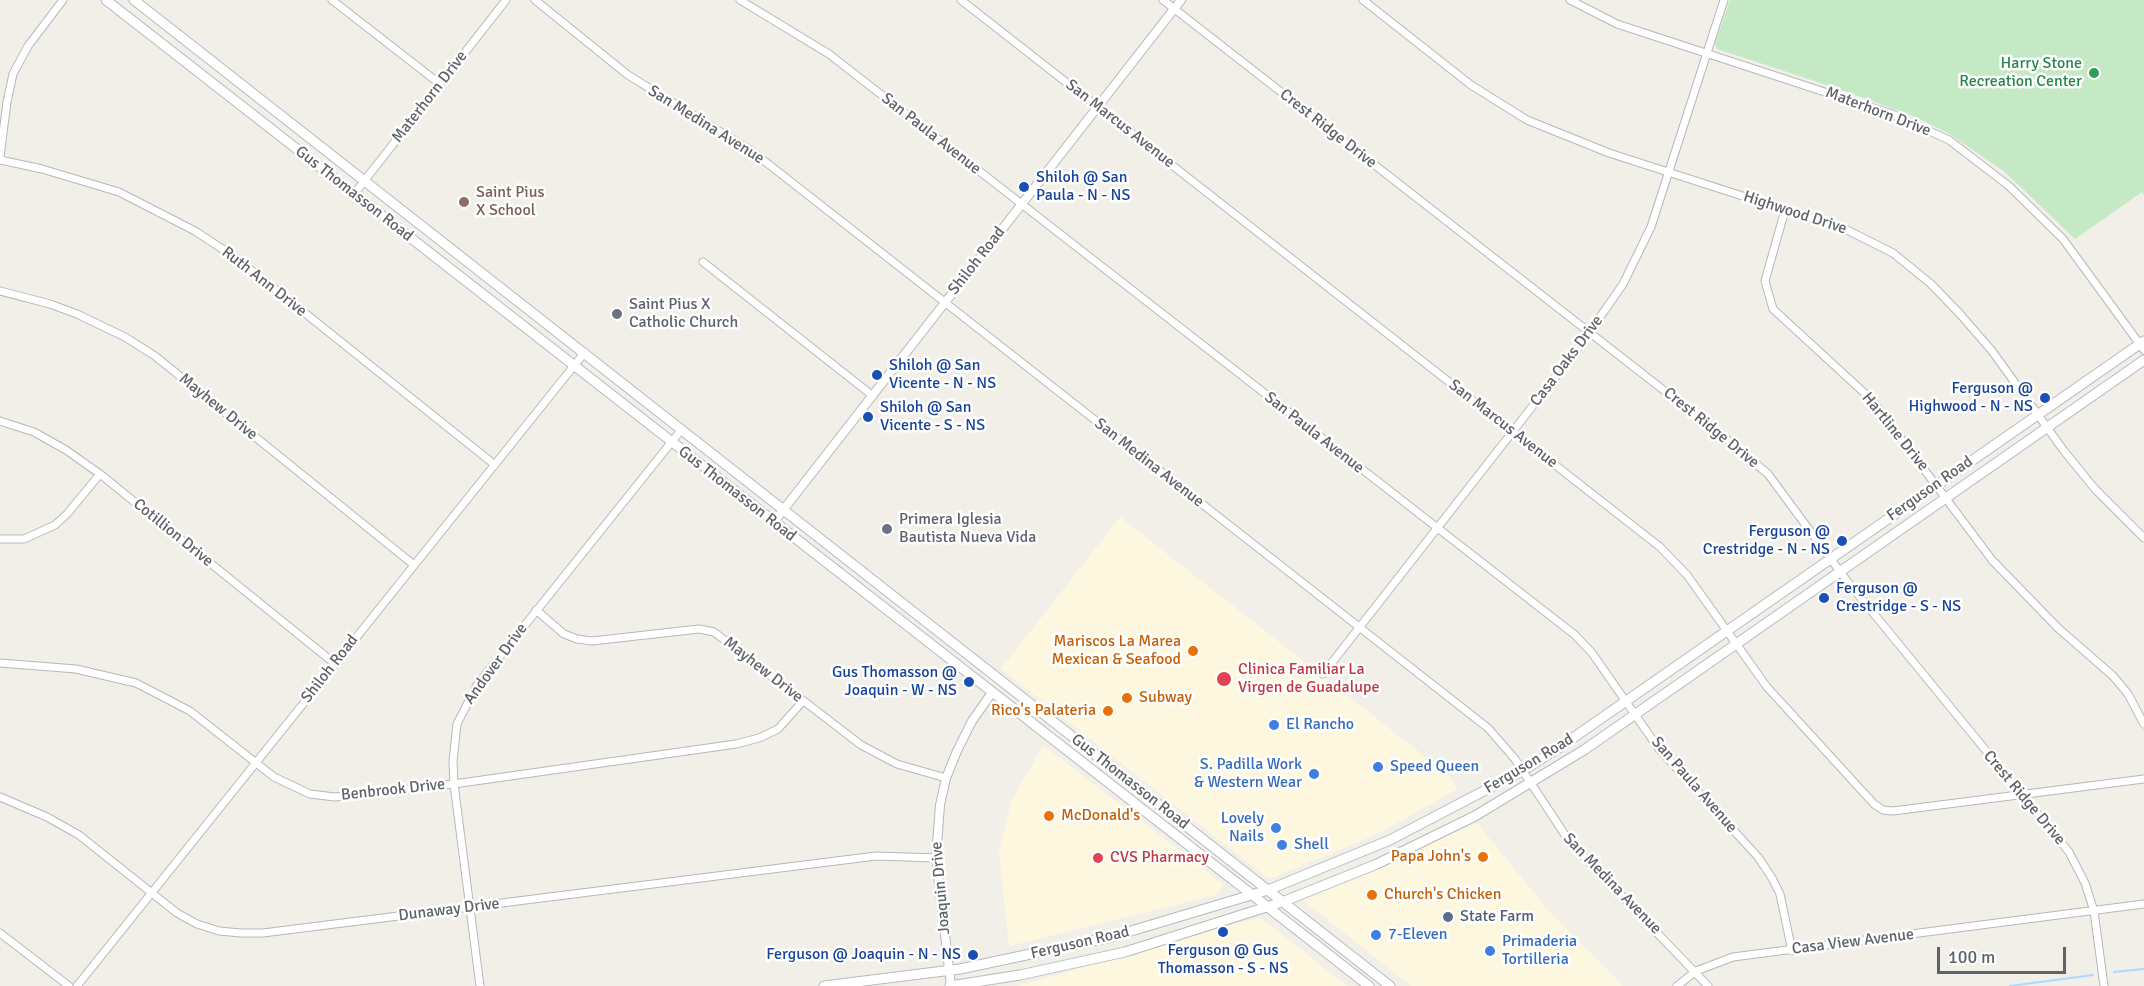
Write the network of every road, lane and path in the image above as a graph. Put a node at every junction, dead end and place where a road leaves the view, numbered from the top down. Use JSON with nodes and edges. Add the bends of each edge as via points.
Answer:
{"nodes":[{"id":1,"x":63,"y":0,"type":"edge"},
{"id":2,"x":106,"y":0,"type":"edge"},
{"id":3,"x":134,"y":0,"type":"edge"},
{"id":4,"x":332,"y":0,"type":"edge"},
{"id":5,"x":506,"y":0,"type":"edge"},
{"id":6,"x":535,"y":0,"type":"edge"},
{"id":7,"x":741,"y":0,"type":"edge"},
{"id":8,"x":961,"y":0,"type":"edge"},
{"id":9,"x":1163,"y":0,"type":"edge"},
{"id":10,"x":1181,"y":0,"type":"edge"},
{"id":11,"x":1363,"y":0,"type":"edge"},
{"id":12,"x":1570,"y":0,"type":"edge"},
{"id":13,"x":1724,"y":0,"type":"edge"},
{"id":14,"x":1174,"y":9,"type":"junction"},
{"id":15,"x":1706,"y":54,"type":"junction"},
{"id":16,"x":440,"y":84,"type":"junction"},
{"id":17,"x":1098,"y":106,"type":"junction"},
{"id":18,"x":0,"y":159,"type":"edge"},
{"id":19,"x":1668,"y":171,"type":"junction"},
{"id":20,"x":365,"y":180,"type":"junction"},
{"id":21,"x":354,"y":194,"type":"junction"},
{"id":22,"x":1021,"y":204,"type":"junction"},
{"id":23,"x":1785,"y":210,"type":"junction"},
{"id":24,"x":463,"y":258,"type":"junction"},
{"id":25,"x":703,"y":262,"type":"dead end"},
{"id":26,"x":453,"y":271,"type":"junction"},
{"id":27,"x":0,"y":291,"type":"edge"},
{"id":28,"x":945,"y":303,"type":"junction"},
{"id":29,"x":1589,"y":333,"type":"junction"},
{"id":30,"x":2143,"y":345,"type":"edge"},
{"id":31,"x":585,"y":352,"type":"junction"},
{"id":32,"x":2144,"y":360,"type":"edge"},
{"id":33,"x":574,"y":366,"type":"junction"},
{"id":34,"x":873,"y":396,"type":"junction"},
{"id":35,"x":2038,"y":414,"type":"junction"},
{"id":36,"x":0,"y":421,"type":"edge"},
{"id":37,"x":2048,"y":428,"type":"junction"},
{"id":38,"x":682,"y":429,"type":"junction"},
{"id":39,"x":1512,"y":432,"type":"junction"},
{"id":40,"x":671,"y":442,"type":"junction"},
{"id":41,"x":495,"y":465,"type":"junction"},
{"id":42,"x":100,"y":474,"type":"junction"},
{"id":43,"x":1937,"y":485,"type":"junction"},
{"id":44,"x":1947,"y":499,"type":"junction"},
{"id":45,"x":783,"y":510,"type":"junction"},
{"id":46,"x":773,"y":523,"type":"junction"},
{"id":47,"x":1436,"y":529,"type":"junction"},
{"id":48,"x":2144,"y":538,"type":"edge"},
{"id":49,"x":0,"y":539,"type":"edge"},
{"id":50,"x":1830,"y":559,"type":"junction"},
{"id":51,"x":414,"y":565,"type":"junction"},
{"id":52,"x":1840,"y":572,"type":"junction"},
{"id":53,"x":536,"y":610,"type":"junction"},
{"id":54,"x":1359,"y":627,"type":"junction"},
{"id":55,"x":1727,"y":632,"type":"junction"},
{"id":56,"x":1736,"y":644,"type":"junction"},
{"id":57,"x":0,"y":663,"type":"edge"},
{"id":58,"x":334,"y":663,"type":"junction"},
{"id":59,"x":1323,"y":674,"type":"dead end"},
{"id":60,"x":1002,"y":681,"type":"junction"},
{"id":61,"x":991,"y":694,"type":"junction"},
{"id":62,"x":803,"y":701,"type":"junction"},
{"id":63,"x":1626,"y":702,"type":"junction"},
{"id":64,"x":1636,"y":715,"type":"junction"},
{"id":65,"x":2144,"y":724,"type":"edge"},
{"id":66,"x":1103,"y":761,"type":"junction"},
{"id":67,"x":254,"y":763,"type":"junction"},
{"id":68,"x":1522,"y":771,"type":"junction"},
{"id":69,"x":1093,"y":773,"type":"junction"},
{"id":70,"x":946,"y":778,"type":"junction"},
{"id":71,"x":2144,"y":779,"type":"edge"},
{"id":72,"x":454,"y":784,"type":"junction"},
{"id":73,"x":1530,"y":784,"type":"junction"},
{"id":74,"x":2024,"y":796,"type":"junction"},
{"id":75,"x":0,"y":797,"type":"edge"},
{"id":76,"x":1189,"y":828,"type":"junction"},
{"id":77,"x":1172,"y":834,"type":"junction"},
{"id":78,"x":936,"y":858,"type":"junction"},
{"id":79,"x":1268,"y":890,"type":"junction"},
{"id":80,"x":150,"y":892,"type":"junction"},
{"id":81,"x":1251,"y":896,"type":"junction"},
{"id":82,"x":1282,"y":902,"type":"junction"},
{"id":83,"x":2144,"y":904,"type":"edge"},
{"id":84,"x":471,"y":907,"type":"junction"},
{"id":85,"x":1267,"y":907,"type":"junction"},
{"id":86,"x":2094,"y":911,"type":"junction"},
{"id":87,"x":0,"y":933,"type":"edge"},
{"id":88,"x":1792,"y":951,"type":"junction"},
{"id":89,"x":949,"y":970,"type":"junction"},
{"id":90,"x":1696,"y":971,"type":"junction"},
{"id":91,"x":69,"y":986,"type":"edge"},
{"id":92,"x":76,"y":986,"type":"edge"},
{"id":93,"x":480,"y":986,"type":"edge"},
{"id":94,"x":824,"y":986,"type":"edge"},
{"id":95,"x":951,"y":986,"type":"edge"},
{"id":96,"x":1369,"y":986,"type":"edge"},
{"id":97,"x":1390,"y":986,"type":"edge"},
{"id":98,"x":1677,"y":986,"type":"edge"},
{"id":99,"x":1708,"y":986,"type":"edge"},
{"id":100,"x":2104,"y":986,"type":"edge"}],
"edges":[{"from":1,"to":18,"type":"street","via":[[28,46],[13,74]]},
{"from":2,"to":21,"type":"main road","name":"Gus Thomasson Road"},
{"from":3,"to":20,"type":"main road","name":"Gus Thomasson Road"},
{"from":4,"to":16,"type":"street"},
{"from":5,"to":16,"type":"street","name":"Materhorn Drive"},
{"from":6,"to":28,"type":"street","name":"San Medina Avenue","via":[[628,75],[753,152]]},
{"from":7,"to":22,"type":"street","name":"San Paula Avenue","via":[[829,54]]},
{"from":8,"to":17,"type":"street","name":"San Marcus Avenue"},
{"from":9,"to":14,"type":"street","name":"Crest Ridge Drive"},
{"from":10,"to":14,"type":"street","name":"Shiloh Road"},
{"from":11,"to":19,"type":"street","name":"Highwood Drive","via":[[1471,86],[1527,120],[1609,153]]},
{"from":12,"to":15,"type":"street","name":"Materhorn Drive","via":[[1617,24]]},
{"from":13,"to":15,"type":"street","name":"Casa Oaks Drive"},
{"from":14,"to":17,"type":"street","name":"Shiloh Road"},
{"from":14,"to":29,"type":"street","name":"Crest Ridge Drive"},
{"from":15,"to":19,"type":"street","name":"Casa Oaks Drive"},
{"from":15,"to":30,"type":"street","name":"Materhorn Drive","via":[[1892,114],[1949,141],[2009,186],[2055,232]]},
{"from":16,"to":20,"type":"street","name":"Materhorn Drive"},
{"from":17,"to":22,"type":"street","name":"Shiloh Road"},
{"from":17,"to":39,"type":"street","name":"San Marcus Avenue"},
{"from":18,"to":41,"type":"street","name":"Ruth Ann Drive","via":[[119,192],[195,231],[236,258]]},
{"from":19,"to":23,"type":"street","name":"Highwood Drive"},
{"from":19,"to":29,"type":"street","name":"Casa Oaks Drive","via":[[1637,258]]},
{"from":20,"to":21,"type":"street","name":"Materhorn Drive"},
{"from":20,"to":24,"type":"main road","name":"Gus Thomasson Road"},
{"from":21,"to":26,"type":"main road","name":"Gus Thomasson Road"},
{"from":22,"to":28,"type":"street","name":"Shiloh Road"},
{"from":22,"to":47,"type":"street","name":"San Paula Avenue"},
{"from":23,"to":35,"type":"street","name":"Highwood Drive","via":[[1868,239],[1908,265],[1960,314]]},
{"from":23,"to":43,"type":"street","name":"Hartline Drive","via":[[1765,281],[1773,309],[1872,400]]},
{"from":24,"to":26,"type":"street"},
{"from":24,"to":31,"type":"main road","name":"Gus Thomasson Road"},
{"from":25,"to":34,"type":"street"},
{"from":26,"to":33,"type":"main road","name":"Gus Thomasson Road"},
{"from":27,"to":51,"type":"street","name":"Mayhew Drive","via":[[77,314],[145,350]]},
{"from":28,"to":34,"type":"street","name":"Shiloh Road"},
{"from":28,"to":54,"type":"street","name":"San Medina Avenue"},
{"from":29,"to":39,"type":"street","name":"Casa Oaks Drive"},
{"from":29,"to":50,"type":"street","name":"Crest Ridge Drive","via":[[1753,460],[1783,492]]},
{"from":30,"to":35,"type":"main road","name":"Ferguson Road"},
{"from":31,"to":33,"type":"street","name":"Shiloh Road"},
{"from":31,"to":38,"type":"main road","name":"Gus Thomasson Road"},
{"from":32,"to":37,"type":"main road","name":"Ferguson Road"},
{"from":33,"to":40,"type":"main road","name":"Gus Thomasson Road"},
{"from":33,"to":41,"type":"street","name":"Shiloh Road"},
{"from":34,"to":45,"type":"street","name":"Shiloh Road"},
{"from":35,"to":37,"type":"street","name":"Highwood Drive"},
{"from":35,"to":43,"type":"main road","name":"Ferguson Road"},
{"from":36,"to":42,"type":"street","name":"Cotillion Drive","via":[[34,432]]},
{"from":37,"to":44,"type":"main road","name":"Ferguson Road"},
{"from":37,"to":48,"type":"street","name":"Highwood Drive","via":[[2095,489]]},
{"from":38,"to":40,"type":"street","name":"Andover Drive"},
{"from":38,"to":45,"type":"main road","name":"Gus Thomasson Road"},
{"from":39,"to":47,"type":"street","name":"Casa Oaks Drive"},
{"from":39,"to":55,"type":"street","name":"San Marcus Avenue","via":[[1671,557]]},
{"from":40,"to":46,"type":"main road","name":"Gus Thomasson Road"},
{"from":40,"to":53,"type":"street","name":"Andover Drive"},
{"from":41,"to":51,"type":"street","name":"Shiloh Road"},
{"from":42,"to":49,"type":"street","via":[[55,525],[24,539]]},
{"from":42,"to":58,"type":"street","name":"Cotillion Drive"},
{"from":43,"to":44,"type":"street","name":"Hartline Drive"},
{"from":43,"to":50,"type":"main road","name":"Ferguson Road"},
{"from":44,"to":52,"type":"main road","name":"Ferguson Road"},
{"from":44,"to":65,"type":"street","name":"Hartline Drive","via":[[2016,586],[2113,676]]},
{"from":45,"to":46,"type":"street","name":"Shiloh Road"},
{"from":45,"to":60,"type":"main road","name":"Gus Thomasson Road"},
{"from":46,"to":61,"type":"main road","name":"Gus Thomasson Road"},
{"from":47,"to":54,"type":"street","name":"Casa Oaks Drive"},
{"from":47,"to":63,"type":"street","name":"San Paula Avenue","via":[[1575,635]]},
{"from":50,"to":52,"type":"street","name":"Crest Ridge Drive"},
{"from":50,"to":55,"type":"main road","name":"Ferguson Road"},
{"from":51,"to":58,"type":"street","name":"Shiloh Road"},
{"from":52,"to":56,"type":"main road","name":"Ferguson Road"},
{"from":52,"to":74,"type":"street","name":"Crest Ridge Drive"},
{"from":53,"to":62,"type":"street","name":"Mayhew Drive","via":[[564,634],[592,641],[699,629],[714,632]]},
{"from":53,"to":72,"type":"street","name":"Andover Drive","via":[[465,706],[454,737]]},
{"from":54,"to":59,"type":"street","name":"Casa Oaks Drive"},
{"from":54,"to":68,"type":"street","name":"San Medina Avenue","via":[[1488,728]]},
{"from":55,"to":56,"type":"street","name":"San Marcus Avenue"},
{"from":55,"to":63,"type":"main road","name":"Ferguson Road"},
{"from":56,"to":64,"type":"main road","name":"Ferguson Road"},
{"from":56,"to":74,"type":"street","name":"San Marcus Avenue","via":[[1767,687],[1883,810]]},
{"from":57,"to":67,"type":"street","name":"Benbrook Drive","via":[[76,669],[136,683],[190,711]]},
{"from":58,"to":67,"type":"street","name":"Shiloh Road"},
{"from":60,"to":61,"type":"main road"},
{"from":60,"to":66,"type":"main road","name":"Gus Thomasson Road"},
{"from":61,"to":69,"type":"main road","name":"Gus Thomasson Road"},
{"from":61,"to":70,"type":"street","name":"Joaquin Drive","via":[[972,721]]},
{"from":62,"to":70,"type":"street","name":"Mayhew Drive","via":[[879,756]]},
{"from":62,"to":72,"type":"street","name":"Benbrook Drive","via":[[778,729],[736,744]]},
{"from":63,"to":64,"type":"street","name":"San Paula Avenue"},
{"from":63,"to":68,"type":"main road","name":"Ferguson Road"},
{"from":64,"to":73,"type":"main road","name":"Ferguson Road"},
{"from":64,"to":88,"type":"street","name":"San Paula Avenue","via":[[1680,775],[1758,857],[1772,878],[1780,894]]},
{"from":66,"to":69,"type":"main road"},
{"from":66,"to":76,"type":"main road","name":"Gus Thomasson Road"},
{"from":67,"to":72,"type":"street","name":"Benbrook Drive","via":[[310,794],[335,796]]},
{"from":67,"to":80,"type":"street","name":"Shiloh Road"},
{"from":68,"to":73,"type":"street","name":"San Medina Avenue"},
{"from":68,"to":79,"type":"main road","name":"Ferguson Road","via":[[1390,840]]},
{"from":69,"to":77,"type":"main road","name":"Gus Thomasson Road"},
{"from":70,"to":78,"type":"street","name":"Joaquin Drive"},
{"from":71,"to":74,"type":"street"},
{"from":72,"to":84,"type":"street","name":"Andover Drive"},
{"from":73,"to":82,"type":"main road","name":"Ferguson Road","via":[[1428,840]]},
{"from":73,"to":90,"type":"street","name":"San Medina Avenue","via":[[1569,841]]},
{"from":74,"to":86,"type":"street","name":"Crest Ridge Drive","via":[[2069,852]]},
{"from":75,"to":80,"type":"street","name":"Dunaway Drive","via":[[79,836]]},
{"from":76,"to":77,"type":"main road"},
{"from":76,"to":79,"type":"main road","name":"Gus Thomasson Road"},
{"from":77,"to":81,"type":"main road","name":"Gus Thomasson Road"},
{"from":78,"to":84,"type":"street","name":"Dunaway Drive","via":[[876,856]]},
{"from":78,"to":89,"type":"street","name":"Joaquin Drive"},
{"from":79,"to":81,"type":"main road","name":"Ferguson Road"},
{"from":79,"to":82,"type":"main road","name":"Gus Thomasson Road"},
{"from":80,"to":84,"type":"street","name":"Dunaway Drive","via":[[197,924],[241,933]]},
{"from":80,"to":92,"type":"street","name":"Shiloh Road"},
{"from":81,"to":85,"type":"main road","name":"Gus Thomasson Road"},
{"from":81,"to":89,"type":"main road","name":"Ferguson Road","via":[[1111,937]]},
{"from":82,"to":85,"type":"main road","name":"Ferguson Road"},
{"from":82,"to":97,"type":"main road","name":"Gus Thomasson Road"},
{"from":83,"to":86,"type":"street","name":"Casa View Avenue"},
{"from":84,"to":93,"type":"street","name":"Andover Drive"},
{"from":85,"to":95,"type":"main road","name":"Ferguson Road","via":[[1125,952]]},
{"from":85,"to":96,"type":"main road","name":"Gus Thomasson Road"},
{"from":86,"to":88,"type":"street","name":"Casa View Avenue"},
{"from":86,"to":100,"type":"street","name":"Crest Ridge Drive"},
{"from":87,"to":91,"type":"street"},
{"from":88,"to":90,"type":"street","name":"Casa View Avenue","via":[[1733,957]]},
{"from":89,"to":94,"type":"main road","name":"Ferguson Road"},
{"from":89,"to":95,"type":"street","name":"Joaquin Drive"},
{"from":90,"to":98,"type":"street","name":"Casa View Avenue"},
{"from":90,"to":99,"type":"street","name":"San Medina Avenue"}]}
